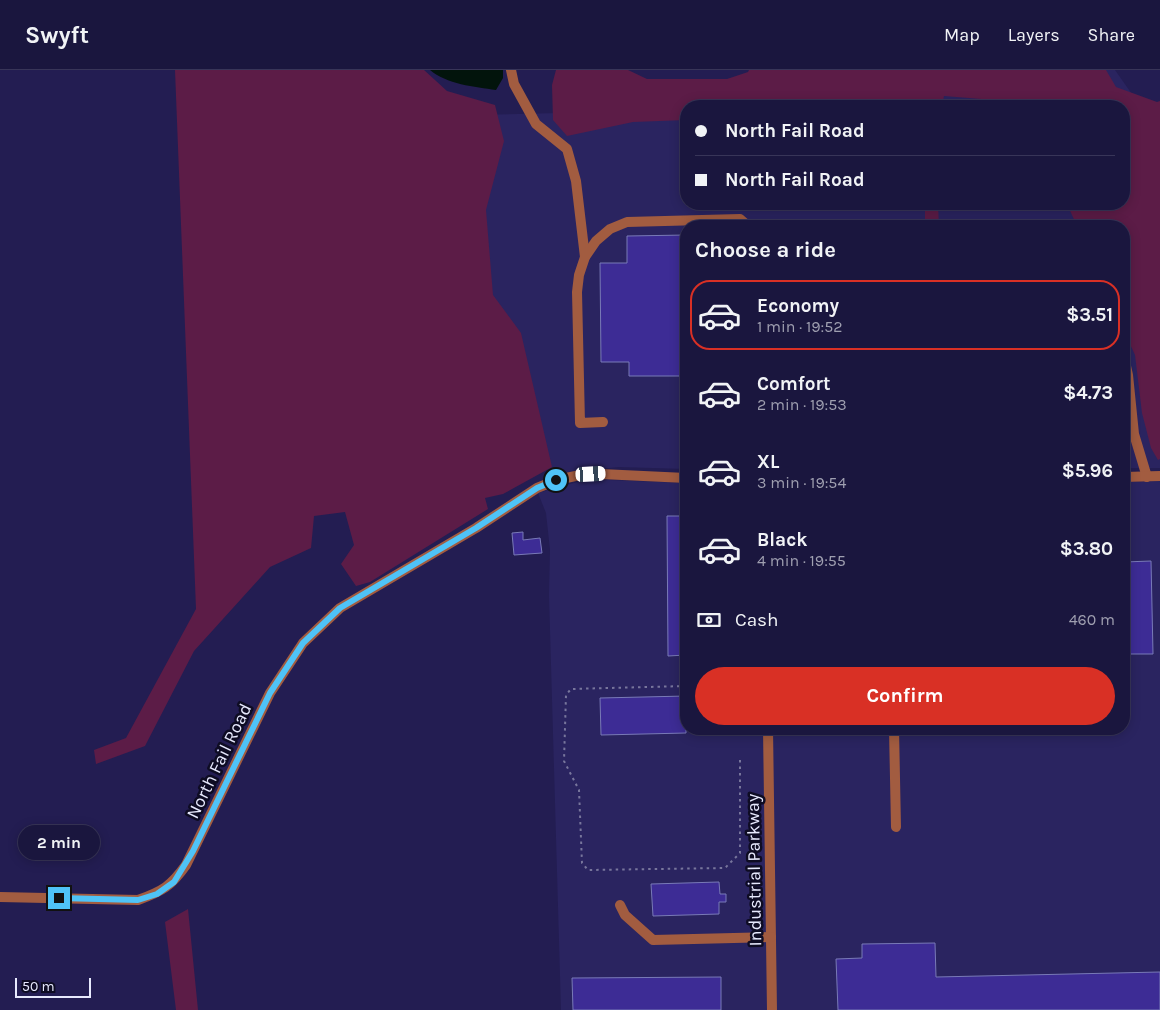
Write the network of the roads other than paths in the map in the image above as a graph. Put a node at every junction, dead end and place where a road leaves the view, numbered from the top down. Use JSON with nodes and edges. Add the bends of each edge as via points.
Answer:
{"nodes":[{"id":1,"x":511,"y":70,"type":"edge"},
{"id":2,"x":702,"y":220,"type":"edge"},
{"id":3,"x":741,"y":220,"type":"edge"},
{"id":4,"x":680,"y":221,"type":"edge"},
{"id":5,"x":585,"y":256,"type":"junction"},
{"id":6,"x":1130,"y":395,"type":"edge"},
{"id":7,"x":603,"y":422,"type":"dead end"},
{"id":8,"x":1160,"y":476,"type":"edge"},
{"id":9,"x":1130,"y":477,"type":"edge"},
{"id":10,"x":1147,"y":477,"type":"junction"},
{"id":11,"x":680,"y":478,"type":"edge"},
{"id":12,"x":768,"y":735,"type":"edge"},
{"id":13,"x":894,"y":735,"type":"edge"},
{"id":14,"x":896,"y":827,"type":"dead end"},
{"id":15,"x":0,"y":897,"type":"edge"},
{"id":16,"x":620,"y":905,"type":"dead end"},
{"id":17,"x":771,"y":937,"type":"junction"},
{"id":18,"x":772,"y":1010,"type":"edge"}],
"edges":[{"from":1,"to":5,"type":"street","via":[[514,84],[536,124],[567,149],[576,181]]},
{"from":2,"to":3,"type":"street"},
{"from":4,"to":5,"type":"street","via":[[627,222],[602,235]]},
{"from":5,"to":7,"type":"street","via":[[577,292],[580,423]]},
{"from":6,"to":10,"type":"street","via":[[1134,434]]},
{"from":8,"to":10,"type":"street"},
{"from":9,"to":10,"type":"street"},
{"from":11,"to":15,"type":"street","name":"North Fail Road","via":[[602,474],[556,480],[537,488],[340,608],[303,643],[270,693],[186,865],[174,882],[157,894],[138,900]]},
{"from":12,"to":17,"type":"street","name":"Industrial Parkway"},
{"from":13,"to":14,"type":"street"},
{"from":16,"to":17,"type":"street","via":[[625,915],[653,940]]},
{"from":17,"to":18,"type":"street","name":"Industrial Parkway"}]}
